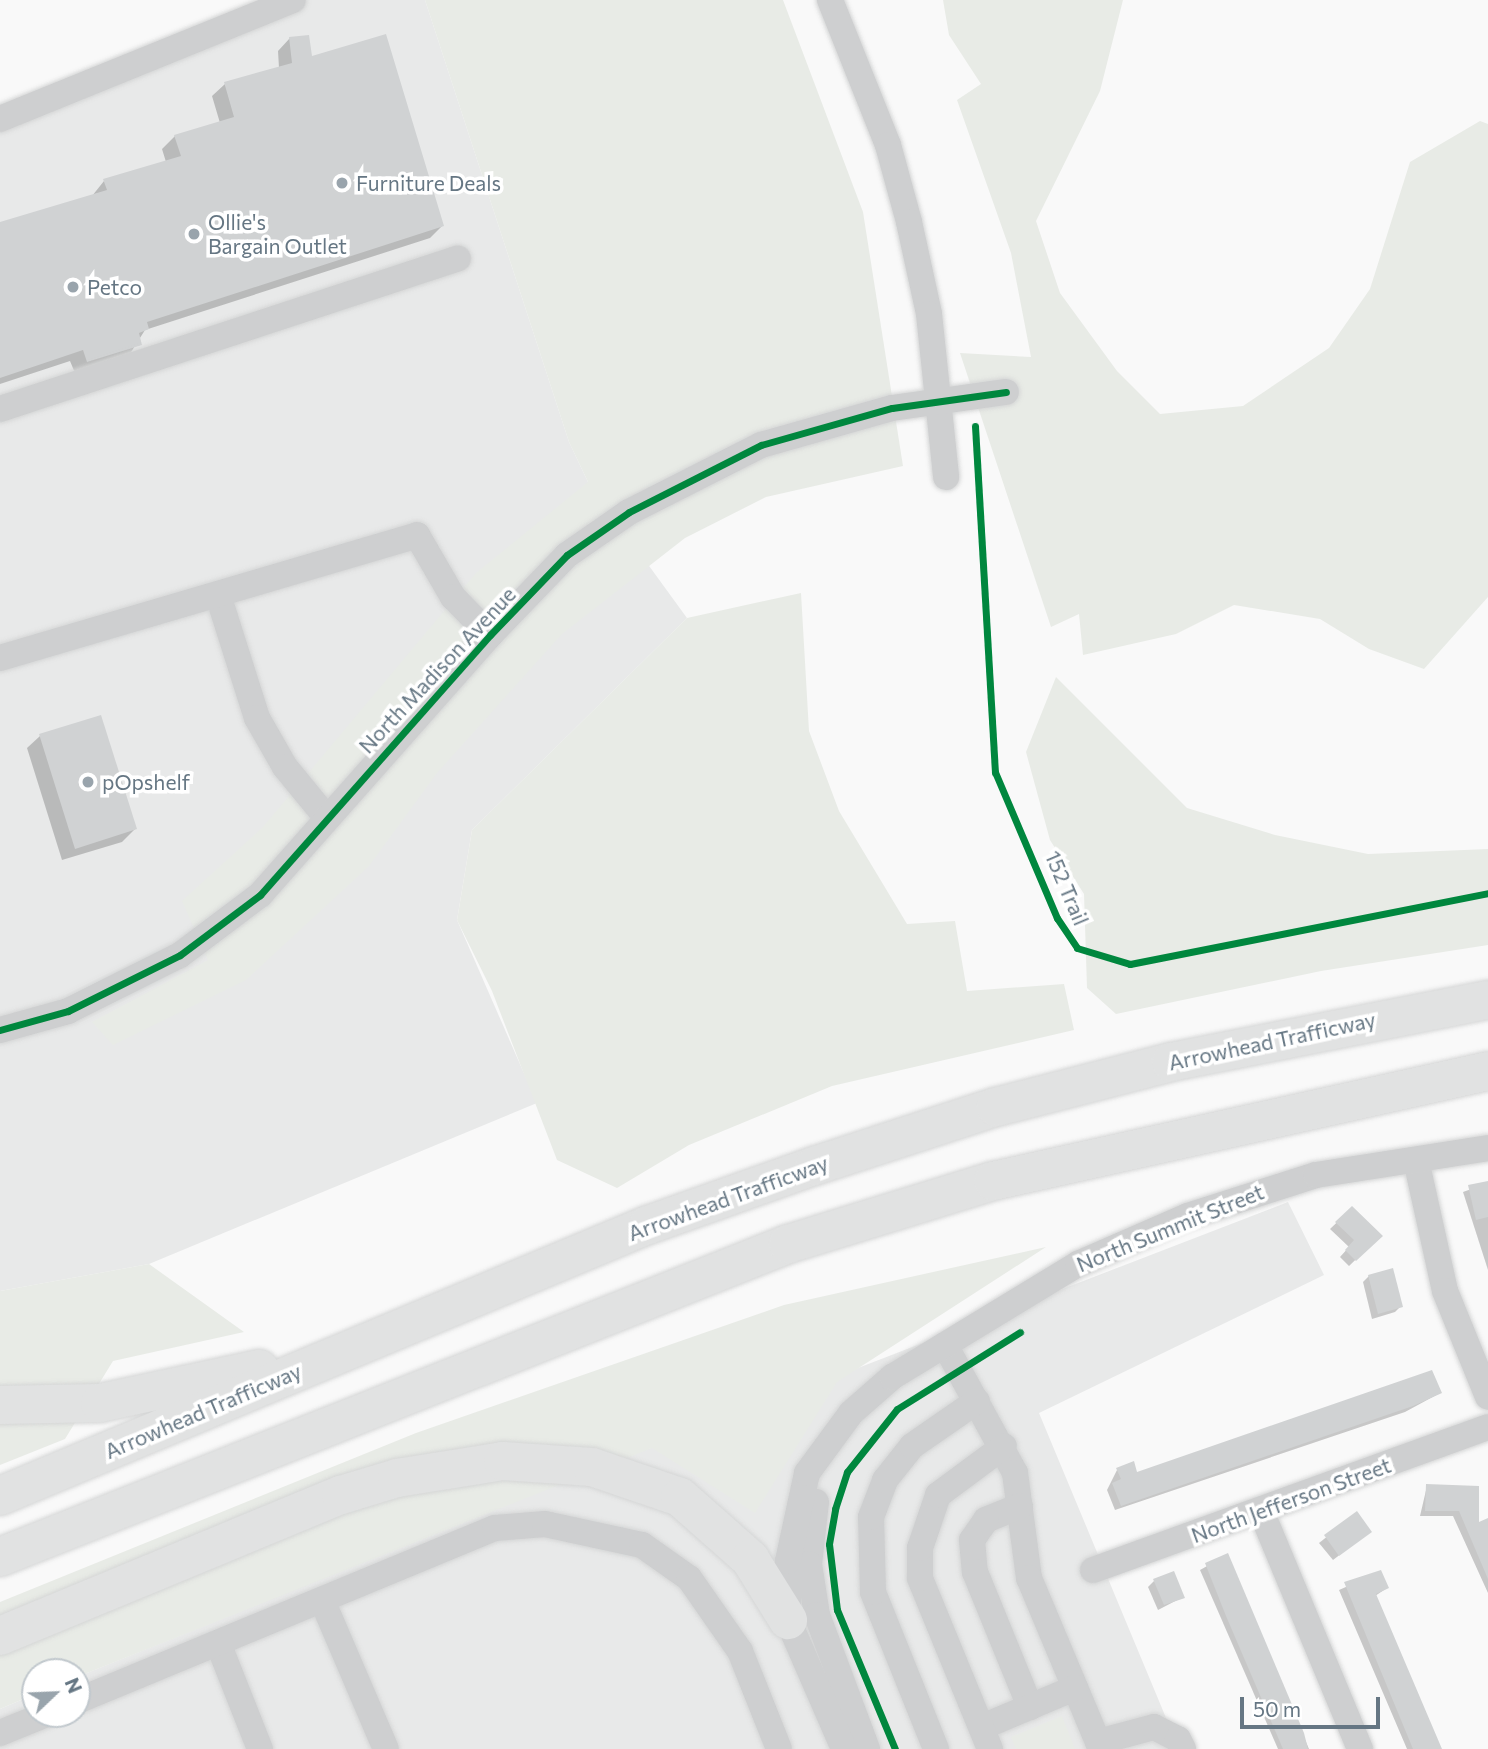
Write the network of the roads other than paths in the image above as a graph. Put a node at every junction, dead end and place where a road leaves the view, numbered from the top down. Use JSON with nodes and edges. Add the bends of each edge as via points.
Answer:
{"nodes":[{"id":1,"x":293,"y":0,"type":"edge"},
{"id":2,"x":830,"y":0,"type":"edge"},
{"id":3,"x":0,"y":119,"type":"edge"},
{"id":4,"x":458,"y":258,"type":"dead end"},
{"id":5,"x":1006,"y":392,"type":"dead end"},
{"id":6,"x":940,"y":401,"type":"junction"},
{"id":7,"x":0,"y":409,"type":"edge"},
{"id":8,"x":946,"y":477,"type":"dead end"},
{"id":9,"x":218,"y":595,"type":"junction"},
{"id":10,"x":490,"y":635,"type":"junction"},
{"id":11,"x":0,"y":658,"type":"edge"},
{"id":12,"x":326,"y":817,"type":"junction"},
{"id":13,"x":1488,"y":1000,"type":"edge"},
{"id":14,"x":0,"y":1030,"type":"edge"},
{"id":15,"x":1488,"y":1071,"type":"edge"},
{"id":16,"x":1488,"y":1148,"type":"edge"},
{"id":17,"x":1416,"y":1160,"type":"junction"},
{"id":18,"x":945,"y":1345,"type":"junction"},
{"id":19,"x":350,"y":1350,"type":"junction"},
{"id":20,"x":1488,"y":1397,"type":"edge"},
{"id":21,"x":977,"y":1401,"type":"junction"},
{"id":22,"x":0,"y":1405,"type":"edge"},
{"id":23,"x":1488,"y":1427,"type":"edge"},
{"id":24,"x":1004,"y":1446,"type":"junction"},
{"id":25,"x":0,"y":1496,"type":"edge"},
{"id":26,"x":1020,"y":1506,"type":"junction"},
{"id":27,"x":1261,"y":1511,"type":"junction"},
{"id":28,"x":0,"y":1557,"type":"edge"},
{"id":29,"x":1093,"y":1570,"type":"dead end"},
{"id":30,"x":322,"y":1600,"type":"junction"},
{"id":31,"x":803,"y":1618,"type":"junction"},
{"id":32,"x":0,"y":1636,"type":"edge"},
{"id":33,"x":218,"y":1643,"type":"junction"},
{"id":34,"x":1075,"y":1688,"type":"junction"},
{"id":35,"x":91,"y":1695,"type":"edge"},
{"id":36,"x":1030,"y":1707,"type":"junction"},
{"id":37,"x":21,"y":1725,"type":"edge"},
{"id":38,"x":0,"y":1733,"type":"edge"},
{"id":39,"x":986,"y":1738,"type":"edge"},
{"id":40,"x":1100,"y":1746,"type":"edge"},
{"id":41,"x":260,"y":1749,"type":"edge"},
{"id":42,"x":386,"y":1749,"type":"edge"},
{"id":43,"x":779,"y":1749,"type":"edge"},
{"id":44,"x":844,"y":1749,"type":"edge"},
{"id":45,"x":867,"y":1749,"type":"edge"},
{"id":46,"x":936,"y":1749,"type":"edge"},
{"id":47,"x":1183,"y":1749,"type":"edge"},
{"id":48,"x":1360,"y":1749,"type":"edge"}],
"edges":[{"from":1,"to":3,"type":"street"},
{"from":2,"to":6,"type":"street","via":[[883,133],[909,222]]},
{"from":4,"to":7,"type":"street"},
{"from":5,"to":6,"type":"street","name":"North Madison Avenue"},
{"from":6,"to":8,"type":"street"},
{"from":6,"to":10,"type":"street","name":"North Madison Avenue","via":[[761,446],[629,512],[567,555]]},
{"from":9,"to":10,"type":"street","via":[[417,535],[453,597]]},
{"from":9,"to":11,"type":"street"},
{"from":9,"to":12,"type":"street","via":[[257,718],[285,768]]},
{"from":10,"to":12,"type":"street","name":"North Madison Avenue"},
{"from":12,"to":14,"type":"street","name":"North Madison Avenue","via":[[260,895],[180,955],[68,1012]]},
{"from":13,"to":19,"type":"highway","name":"Arrowhead Trafficway","via":[[1171,1062],[996,1107],[648,1225]]},
{"from":15,"to":28,"type":"highway","via":[[993,1181],[788,1244]]},
{"from":16,"to":17,"type":"street","name":"North Summit Street"},
{"from":17,"to":18,"type":"street","name":"North Summit Street","via":[[1316,1175],[1188,1216],[1078,1264]]},
{"from":17,"to":20,"type":"street","via":[[1445,1291]]},
{"from":18,"to":21,"type":"street"},
{"from":18,"to":31,"type":"street","name":"North Summit Street","via":[[850,1413],[824,1443],[796,1507]]},
{"from":19,"to":22,"type":"highway","via":[[100,1403]]},
{"from":19,"to":25,"type":"highway","name":"Arrowhead Trafficway"},
{"from":21,"to":24,"type":"street"},
{"from":21,"to":46,"type":"street","via":[[912,1446],[885,1480],[871,1517],[873,1592]]},
{"from":23,"to":27,"type":"street","name":"North Jefferson Street"},
{"from":24,"to":26,"type":"street"},
{"from":24,"to":39,"type":"street","via":[[938,1495],[920,1548],[920,1578]]},
{"from":26,"to":34,"type":"street","via":[[1029,1578]]},
{"from":26,"to":36,"type":"street","via":[[986,1520],[972,1540],[975,1572]]},
{"from":27,"to":29,"type":"street","name":"North Jefferson Street"},
{"from":27,"to":48,"type":"street"},
{"from":30,"to":33,"type":"street"},
{"from":30,"to":42,"type":"street"},
{"from":30,"to":43,"type":"street","via":[[495,1528],[545,1524],[609,1533],[642,1545],[689,1578],[715,1610]]},
{"from":31,"to":32,"type":"highway","via":[[750,1559],[680,1497],[592,1466],[503,1461],[397,1478],[341,1495]]},
{"from":31,"to":44,"type":"street"},
{"from":31,"to":45,"type":"street"},
{"from":33,"to":35,"type":"street"},
{"from":33,"to":41,"type":"street"},
{"from":34,"to":36,"type":"street"},
{"from":34,"to":40,"type":"street"},
{"from":36,"to":39,"type":"street"},
{"from":37,"to":38,"type":"street"},
{"from":40,"to":47,"type":"street","via":[[1154,1727],[1178,1739]]}]}
